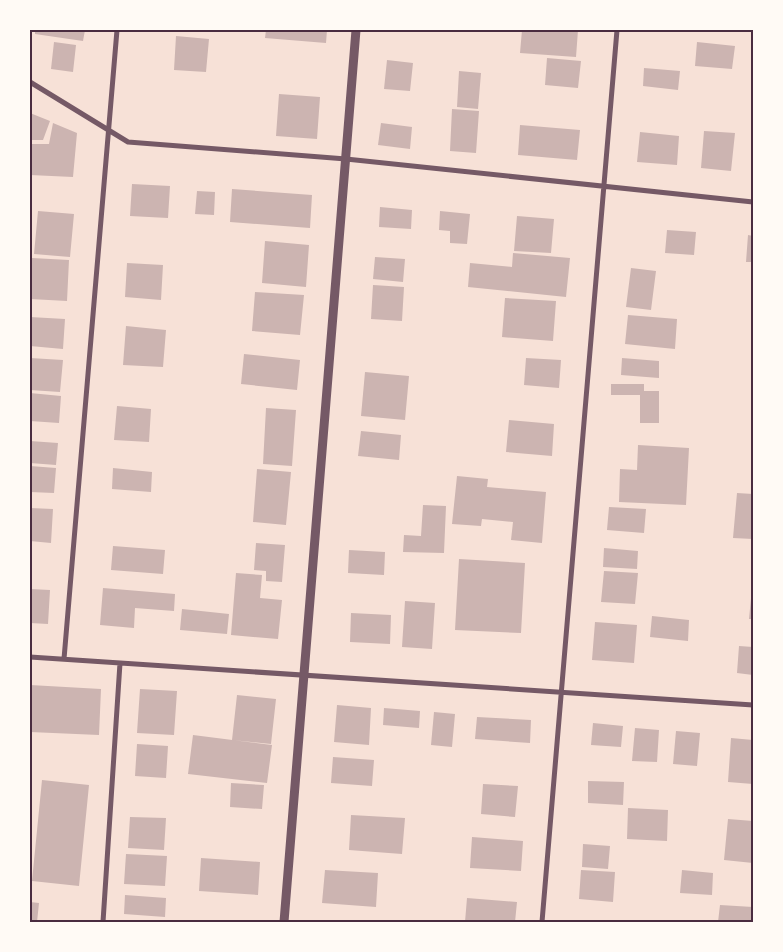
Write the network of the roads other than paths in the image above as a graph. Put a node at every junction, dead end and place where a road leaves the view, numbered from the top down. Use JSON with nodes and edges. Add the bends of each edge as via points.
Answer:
{"nodes":[{"id":1,"x":117,"y":30,"type":"edge"},
{"id":2,"x":356,"y":30,"type":"edge"},
{"id":3,"x":617,"y":30,"type":"edge"},
{"id":4,"x":30,"y":82,"type":"edge"},
{"id":5,"x":108,"y":130,"type":"junction"},
{"id":6,"x":346,"y":160,"type":"junction"},
{"id":7,"x":604,"y":187,"type":"junction"},
{"id":8,"x":753,"y":202,"type":"edge"},
{"id":9,"x":30,"y":657,"type":"edge"},
{"id":10,"x":64,"y":659,"type":"junction"},
{"id":11,"x":120,"y":663,"type":"junction"},
{"id":12,"x":305,"y":675,"type":"junction"},
{"id":13,"x":561,"y":692,"type":"junction"},
{"id":14,"x":753,"y":705,"type":"edge"},
{"id":15,"x":103,"y":922,"type":"edge"},
{"id":16,"x":284,"y":922,"type":"edge"},
{"id":17,"x":542,"y":922,"type":"edge"}],
"edges":[{"from":1,"to":5,"type":"street"},
{"from":2,"to":6,"type":"street"},
{"from":3,"to":7,"type":"street"},
{"from":4,"to":5,"type":"street"},
{"from":5,"to":6,"type":"street","via":[[128,142]]},
{"from":5,"to":10,"type":"street"},
{"from":6,"to":7,"type":"street"},
{"from":6,"to":12,"type":"street"},
{"from":7,"to":8,"type":"street"},
{"from":7,"to":13,"type":"street"},
{"from":9,"to":10,"type":"street"},
{"from":10,"to":11,"type":"street"},
{"from":11,"to":12,"type":"street"},
{"from":11,"to":15,"type":"street"},
{"from":12,"to":13,"type":"street"},
{"from":12,"to":16,"type":"street"},
{"from":13,"to":14,"type":"street"},
{"from":13,"to":17,"type":"street"}]}
